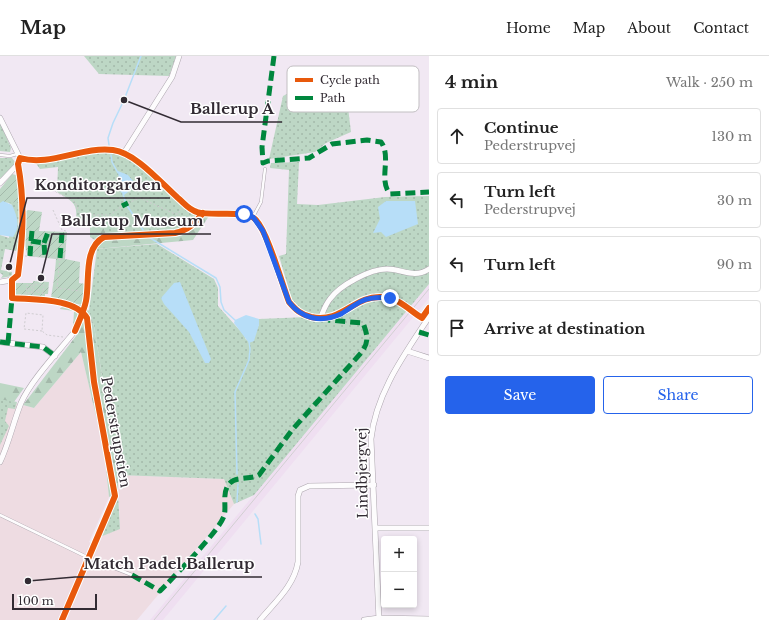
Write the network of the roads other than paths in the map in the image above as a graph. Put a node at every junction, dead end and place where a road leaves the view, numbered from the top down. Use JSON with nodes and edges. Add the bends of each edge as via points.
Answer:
{"nodes":[{"id":1,"x":179,"y":56,"type":"edge"},
{"id":2,"x":0,"y":118,"type":"edge"},
{"id":3,"x":124,"y":153,"type":"junction"},
{"id":4,"x":0,"y":155,"type":"edge"},
{"id":5,"x":19,"y":156,"type":"junction"},
{"id":6,"x":18,"y":164,"type":"junction"},
{"id":7,"x":265,"y":169,"type":"dead end"},
{"id":8,"x":0,"y":183,"type":"edge"},
{"id":9,"x":253,"y":217,"type":"junction"},
{"id":10,"x":429,"y":269,"type":"edge"},
{"id":11,"x":0,"y":282,"type":"edge"},
{"id":12,"x":429,"y":317,"type":"edge"},
{"id":13,"x":75,"y":331,"type":"dead end"},
{"id":14,"x":0,"y":342,"type":"edge"},
{"id":15,"x":408,"y":351,"type":"junction"},
{"id":16,"x":55,"y":356,"type":"junction"},
{"id":17,"x":429,"y":358,"type":"edge"},
{"id":18,"x":0,"y":462,"type":"edge"},
{"id":19,"x":374,"y":485,"type":"junction"},
{"id":20,"x":0,"y":515,"type":"edge"},
{"id":21,"x":375,"y":528,"type":"junction"},
{"id":22,"x":429,"y":528,"type":"edge"},
{"id":23,"x":132,"y":575,"type":"dead end"},
{"id":24,"x":379,"y":619,"type":"edge"},
{"id":25,"x":260,"y":620,"type":"edge"},
{"id":26,"x":364,"y":620,"type":"edge"},
{"id":27,"x":429,"y":620,"type":"edge"}],
"edges":[{"from":1,"to":3,"type":"street","via":[[172,77]]},
{"from":2,"to":5,"type":"street"},
{"from":3,"to":5,"type":"street","via":[[101,150],[38,160]]},
{"from":3,"to":9,"type":"street","via":[[137,161],[191,209],[203,213],[244,214]]},
{"from":4,"to":5,"type":"lane"},
{"from":5,"to":6,"type":"street"},
{"from":6,"to":8,"type":"street"},
{"from":6,"to":11,"type":"street","via":[[24,207],[18,275],[12,280]]},
{"from":7,"to":9,"type":"lane","via":[[261,202]]},
{"from":9,"to":10,"type":"street","via":[[263,231],[289,302],[297,311],[320,319],[330,299],[338,291],[367,273],[389,269],[411,274]]},
{"from":12,"to":15,"type":"street","name":"Lindbjergvej"},
{"from":13,"to":16,"type":"street"},
{"from":14,"to":16,"type":"street","via":[[43,347]]},
{"from":15,"to":17,"type":"street"},
{"from":15,"to":19,"type":"street","name":"Lindbjergvej","via":[[386,386],[373,425],[371,439]]},
{"from":16,"to":18,"type":"street","via":[[29,390]]},
{"from":19,"to":21,"type":"street","name":"Lindbjergvej"},
{"from":19,"to":25,"type":"street","via":[[309,486],[300,490],[296,572],[291,584]]},
{"from":20,"to":23,"type":"lane","via":[[89,558]]},
{"from":21,"to":22,"type":"street"},
{"from":21,"to":24,"type":"street","name":"Lindbjergvej"},
{"from":24,"to":26,"type":"street"},
{"from":24,"to":27,"type":"street"}]}
